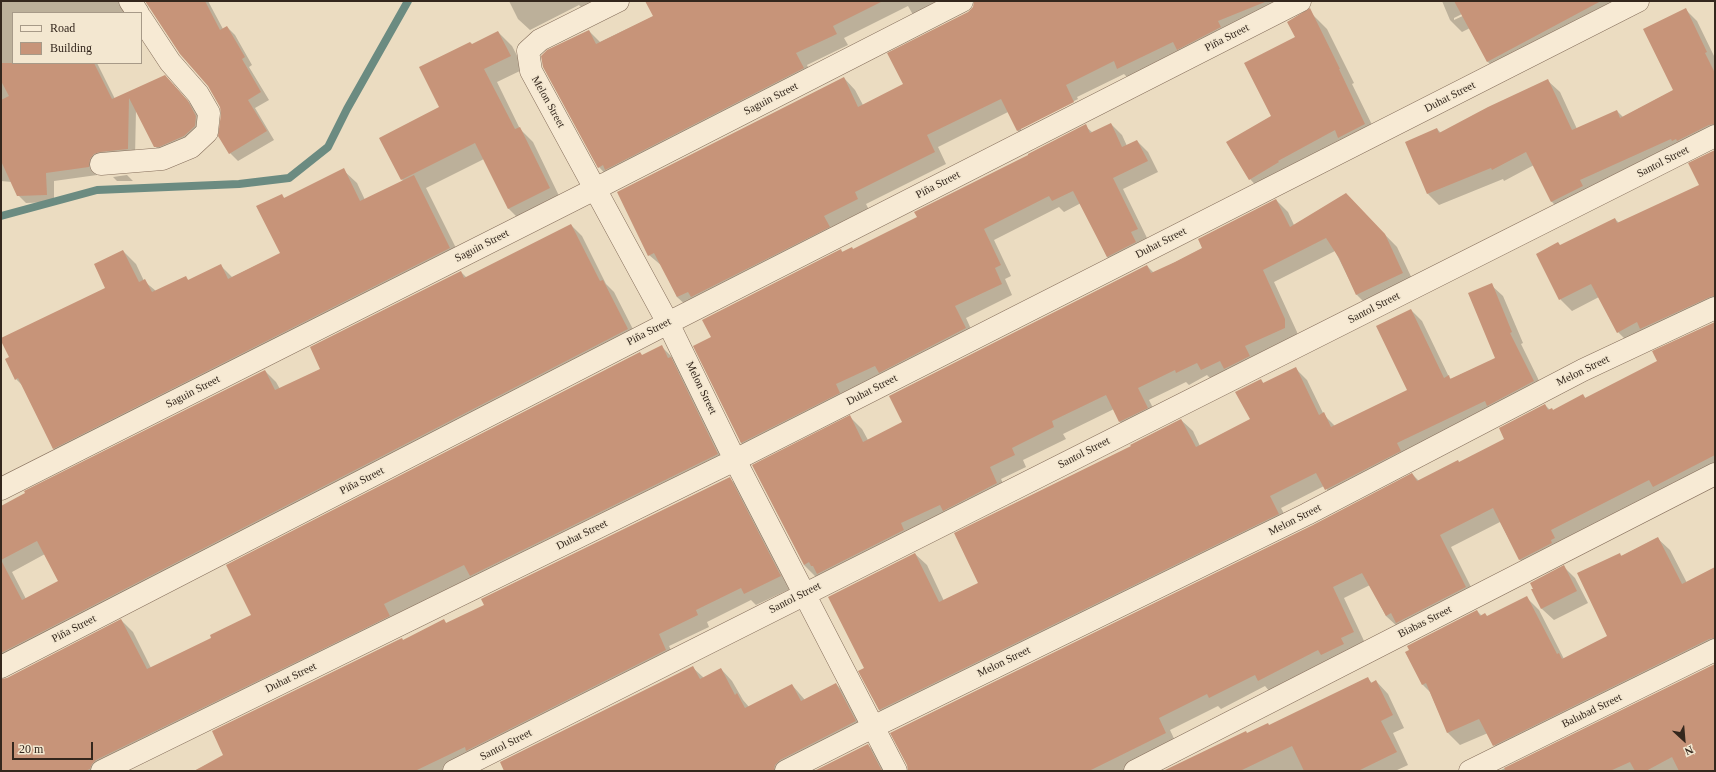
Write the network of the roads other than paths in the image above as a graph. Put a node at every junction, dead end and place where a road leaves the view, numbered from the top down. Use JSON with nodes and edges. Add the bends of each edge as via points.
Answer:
{"nodes":[{"id":1,"x":130,"y":1,"type":"edge"},
{"id":2,"x":618,"y":1,"type":"edge"},
{"id":3,"x":962,"y":1,"type":"edge"},
{"id":4,"x":1300,"y":1,"type":"edge"},
{"id":5,"x":1638,"y":1,"type":"edge"},
{"id":6,"x":137,"y":12,"type":"edge"},
{"id":7,"x":142,"y":20,"type":"edge"},
{"id":8,"x":1715,"y":136,"type":"edge"},
{"id":9,"x":101,"y":164,"type":"dead end"},
{"id":10,"x":595,"y":189,"type":"junction"},
{"id":11,"x":1715,"y":308,"type":"edge"},
{"id":12,"x":668,"y":323,"type":"junction"},
{"id":13,"x":735,"y":460,"type":"junction"},
{"id":14,"x":1715,"y":474,"type":"edge"},
{"id":15,"x":1,"y":489,"type":"edge"},
{"id":16,"x":805,"y":593,"type":"junction"},
{"id":17,"x":1715,"y":650,"type":"edge"},
{"id":18,"x":1,"y":667,"type":"edge"},
{"id":19,"x":872,"y":727,"type":"junction"},
{"id":20,"x":102,"y":771,"type":"edge"},
{"id":21,"x":454,"y":771,"type":"edge"},
{"id":22,"x":786,"y":771,"type":"edge"},
{"id":23,"x":896,"y":771,"type":"edge"},
{"id":24,"x":1135,"y":771,"type":"edge"},
{"id":25,"x":1470,"y":771,"type":"edge"}],
"edges":[{"from":1,"to":6,"type":"street"},
{"from":2,"to":10,"type":"street","name":"Melon Street","via":[[540,40],[528,51],[531,71]]},
{"from":3,"to":10,"type":"street","name":"Saguin Street"},
{"from":4,"to":12,"type":"street","name":"Piña Street"},
{"from":5,"to":13,"type":"street","name":"Duhat Street"},
{"from":7,"to":9,"type":"street","via":[[170,62],[198,94],[209,114],[207,132],[191,147],[162,159]]},
{"from":8,"to":16,"type":"street","name":"Santol Street"},
{"from":10,"to":12,"type":"street","name":"Melon Street"},
{"from":10,"to":15,"type":"street","name":"Saguin Street"},
{"from":11,"to":19,"type":"street","name":"Melon Street","via":[[1582,370],[1307,514]]},
{"from":12,"to":13,"type":"street","name":"Melon Street"},
{"from":12,"to":18,"type":"street","name":"Piña Street"},
{"from":13,"to":16,"type":"street","name":"Melon Street"},
{"from":13,"to":20,"type":"street","name":"Duhat Street"},
{"from":14,"to":24,"type":"street","name":"Biabas Street"},
{"from":16,"to":19,"type":"street","name":"Melon Street"},
{"from":16,"to":21,"type":"street","name":"Santol Street"},
{"from":17,"to":25,"type":"street","name":"Balubad Street"},
{"from":19,"to":22,"type":"street","name":"Melon Street"},
{"from":19,"to":23,"type":"street","name":"Melon Street"}]}
